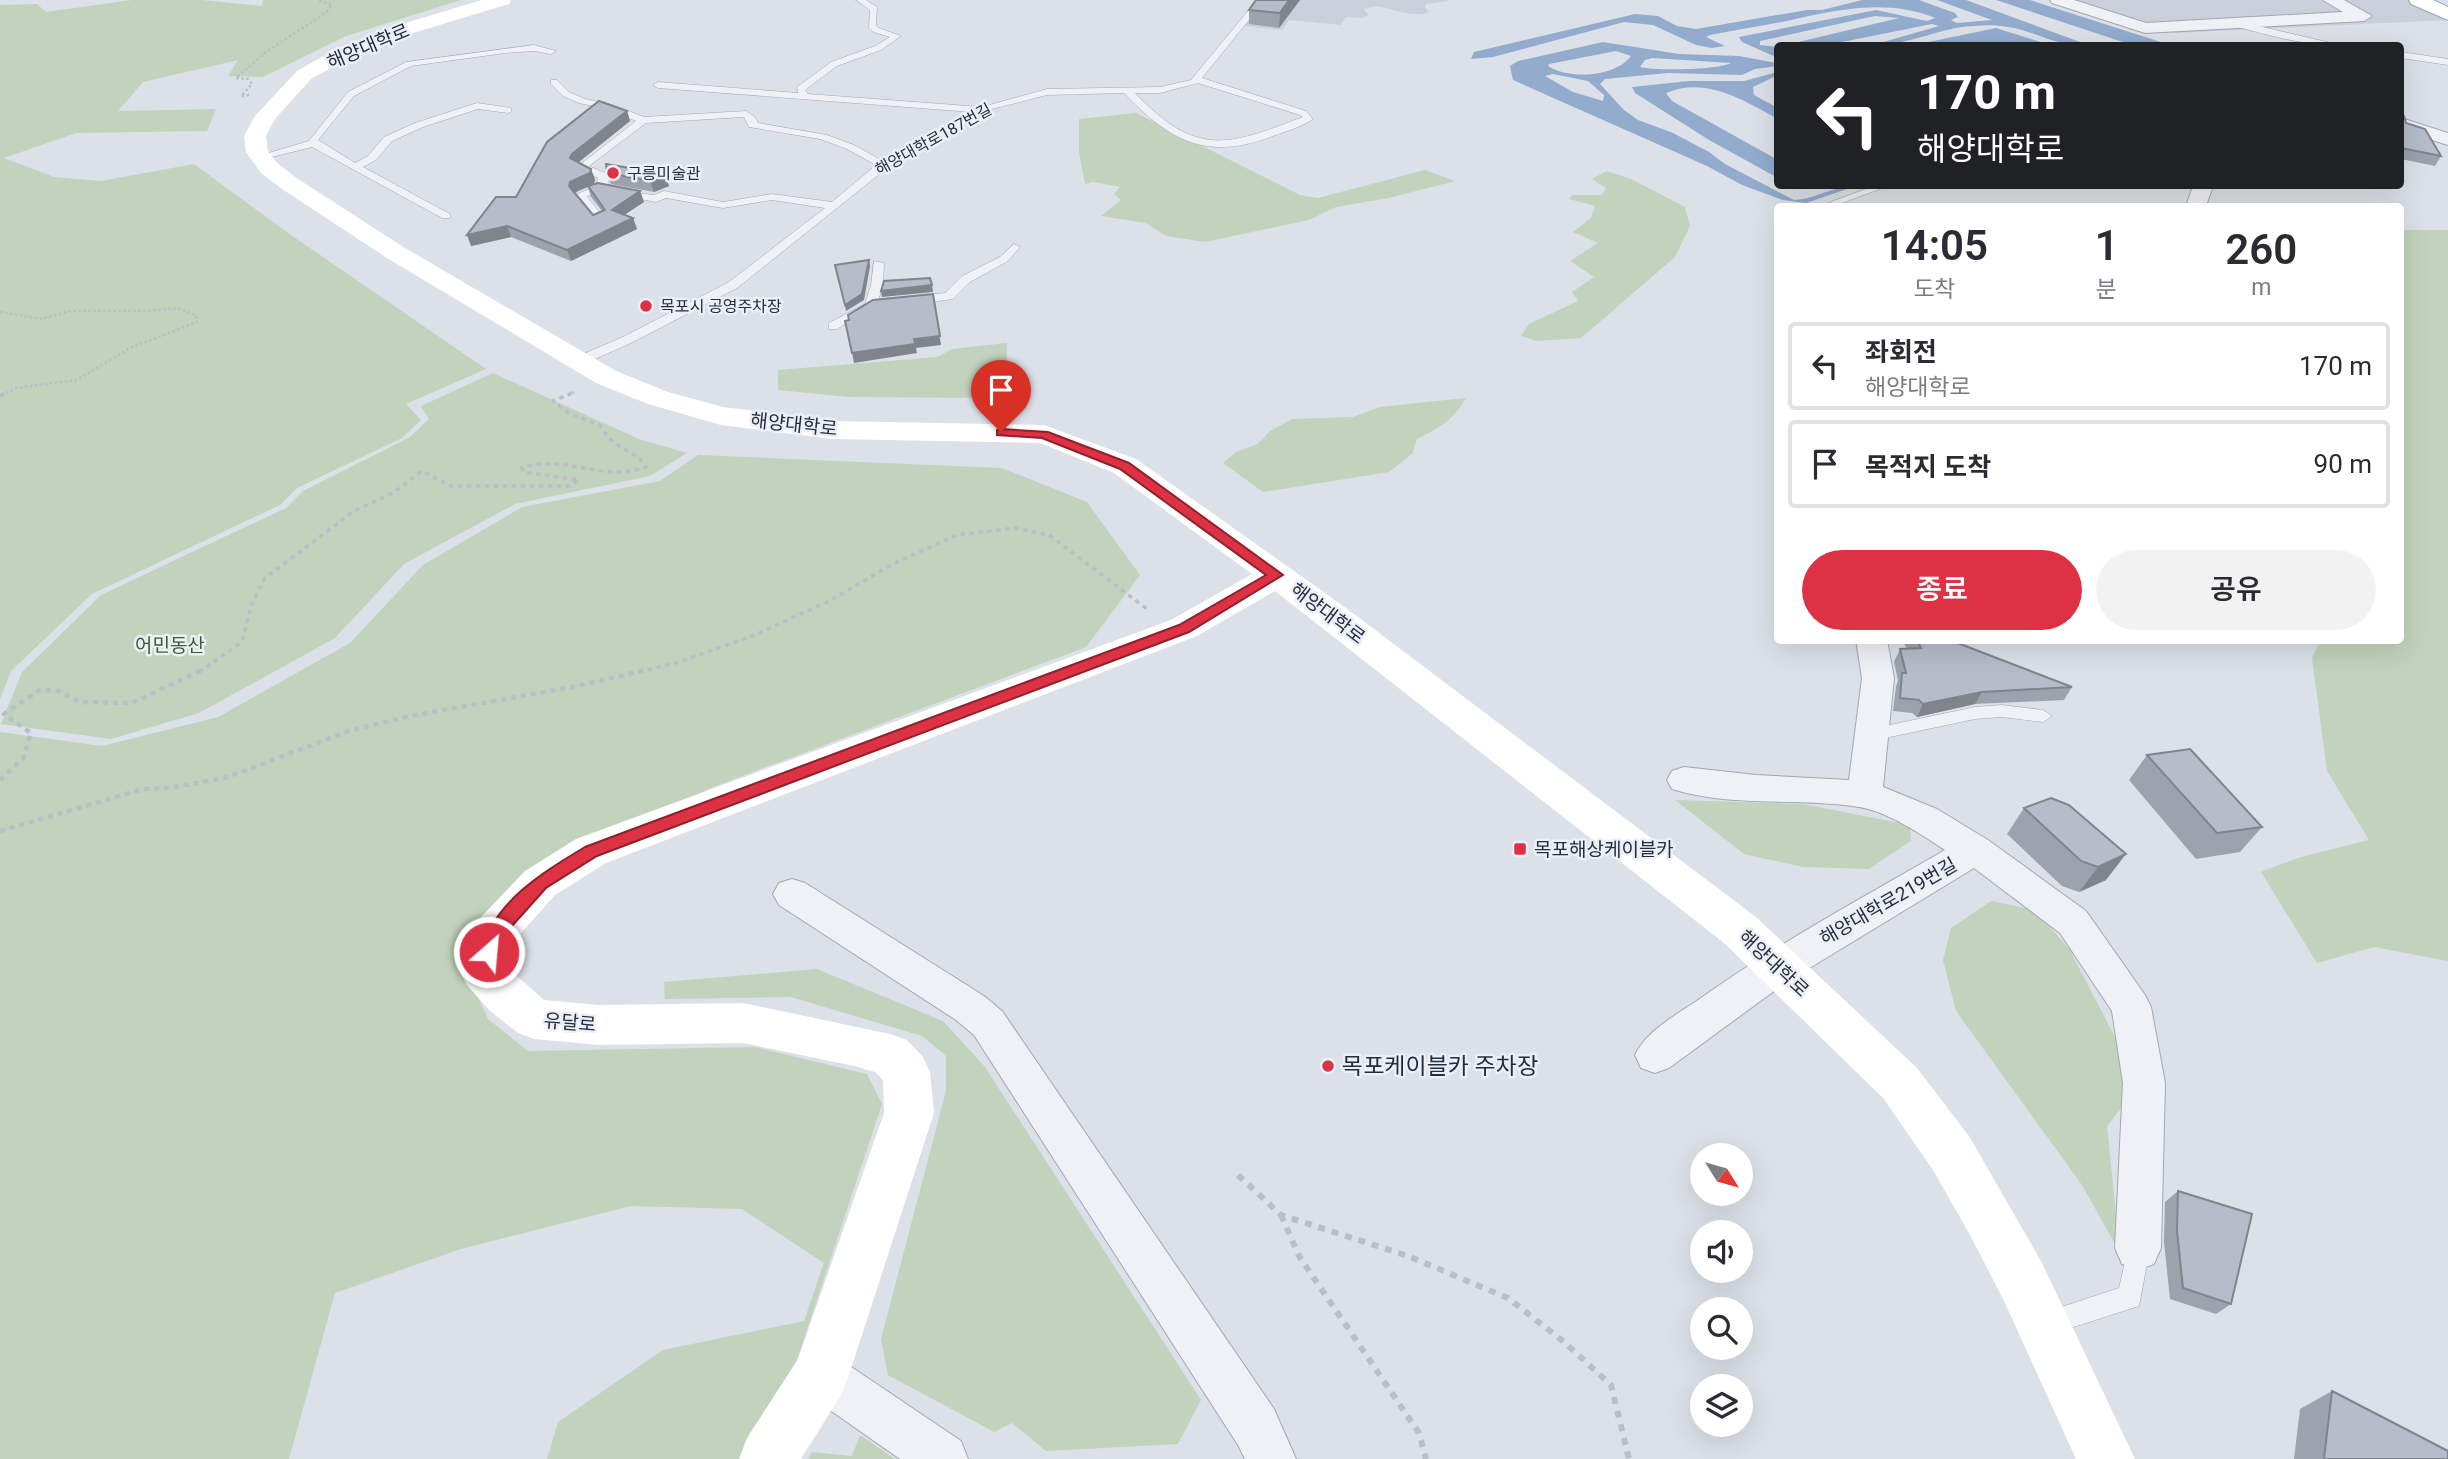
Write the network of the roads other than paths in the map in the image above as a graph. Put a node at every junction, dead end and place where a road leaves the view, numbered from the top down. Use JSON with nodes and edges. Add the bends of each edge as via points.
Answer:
{"nodes":[{"id":1,"x":502,"y":0,"type":"edge"},
{"id":2,"x":860,"y":0,"type":"edge"},
{"id":3,"x":1261,"y":0,"type":"edge"},
{"id":4,"x":2058,"y":0,"type":"edge"},
{"id":5,"x":2331,"y":0,"type":"edge"},
{"id":6,"x":2418,"y":0,"type":"edge"},
{"id":7,"x":2443,"y":0,"type":"edge"},
{"id":8,"x":2448,"y":2,"type":"edge"},
{"id":9,"x":2272,"y":7,"type":"dead end"},
{"id":10,"x":2448,"y":14,"type":"edge"},
{"id":11,"x":2297,"y":20,"type":"junction"},
{"id":12,"x":2233,"y":23,"type":"junction"},
{"id":13,"x":2317,"y":42,"type":"edge"},
{"id":14,"x":551,"y":51,"type":"dead end"},
{"id":15,"x":2404,"y":55,"type":"edge"},
{"id":16,"x":2448,"y":62,"type":"edge"},
{"id":17,"x":1196,"y":79,"type":"junction"},
{"id":18,"x":554,"y":82,"type":"dead end"},
{"id":19,"x":658,"y":85,"type":"dead end"},
{"id":20,"x":1126,"y":90,"type":"junction"},
{"id":21,"x":744,"y":92,"type":"junction"},
{"id":22,"x":805,"y":97,"type":"junction"},
{"id":23,"x":508,"y":110,"type":"dead end"},
{"id":24,"x":983,"y":110,"type":"junction"},
{"id":25,"x":738,"y":113,"type":"junction"},
{"id":26,"x":643,"y":120,"type":"junction"},
{"id":27,"x":2404,"y":125,"type":"edge"},
{"id":28,"x":2448,"y":139,"type":"edge"},
{"id":29,"x":315,"y":143,"type":"junction"},
{"id":30,"x":260,"y":157,"type":"junction"},
{"id":31,"x":883,"y":165,"type":"junction"},
{"id":32,"x":355,"y":167,"type":"junction"},
{"id":33,"x":600,"y":188,"type":"junction"},
{"id":34,"x":1874,"y":189,"type":"edge"},
{"id":35,"x":1834,"y":203,"type":"edge"},
{"id":36,"x":834,"y":206,"type":"junction"},
{"id":37,"x":446,"y":216,"type":"dead end"},
{"id":38,"x":600,"y":221,"type":"edge"},
{"id":39,"x":1014,"y":247,"type":"dead end"},
{"id":40,"x":878,"y":263,"type":"dead end"},
{"id":41,"x":898,"y":302,"type":"edge"},
{"id":42,"x":885,"y":303,"type":"edge"},
{"id":43,"x":871,"y":304,"type":"junction"},
{"id":44,"x":833,"y":326,"type":"dead end"},
{"id":45,"x":593,"y":369,"type":"junction"},
{"id":46,"x":1276,"y":575,"type":"junction"},
{"id":47,"x":1872,"y":644,"type":"edge"},
{"id":48,"x":2043,"y":716,"type":"dead end"},
{"id":49,"x":1871,"y":734,"type":"junction"},
{"id":50,"x":1684,"y":780,"type":"dead end"},
{"id":51,"x":1865,"y":794,"type":"junction"},
{"id":52,"x":1975,"y":850,"type":"junction"},
{"id":53,"x":792,"y":894,"type":"dead end"},
{"id":54,"x":1778,"y":966,"type":"junction"},
{"id":55,"x":1655,"y":1055,"type":"dead end"},
{"id":56,"x":2138,"y":1248,"type":"joint"},
{"id":57,"x":2043,"y":1325,"type":"junction"},
{"id":58,"x":821,"y":1375,"type":"junction"},
{"id":59,"x":768,"y":1459,"type":"edge"},
{"id":60,"x":943,"y":1459,"type":"edge"},
{"id":61,"x":1271,"y":1459,"type":"edge"},
{"id":62,"x":2106,"y":1459,"type":"edge"}],
"edges":[{"from":1,"to":30,"type":"street","name":"해양대학로","via":[[406,29],[343,53],[304,75],[266,116],[255,136]]},
{"from":2,"to":22,"type":"lane","via":[[874,9],[872,26],[876,30],[897,36],[834,64],[800,89]]},
{"from":3,"to":17,"type":"lane"},
{"from":4,"to":12,"type":"street","via":[[2145,28]]},
{"from":5,"to":11,"type":"street","via":[[2364,16]]},
{"from":6,"to":10,"type":"street"},
{"from":7,"to":8,"type":"street"},
{"from":9,"to":11,"type":"street"},
{"from":11,"to":12,"type":"street"},
{"from":12,"to":13,"type":"lane"},
{"from":14,"to":29,"type":"lane","via":[[505,50],[409,64],[342,101],[313,139]]},
{"from":15,"to":16,"type":"lane"},
{"from":17,"to":20,"type":"lane","name":"해양대학로187번길","via":[[1172,88]]},
{"from":17,"to":20,"type":"lane","via":[[1303,113],[1308,119],[1247,142],[1216,145],[1154,119]]},
{"from":18,"to":26,"type":"lane","via":[[574,97]]},
{"from":19,"to":21,"type":"lane"},
{"from":20,"to":24,"type":"lane","name":"해양대학로187번길","via":[[1047,92]]},
{"from":21,"to":22,"type":"lane"},
{"from":21,"to":25,"type":"lane"},
{"from":22,"to":24,"type":"lane"},
{"from":23,"to":32,"type":"lane","via":[[477,106],[419,125],[388,139],[372,158]]},
{"from":24,"to":31,"type":"lane","name":"해양대학로187번길"},
{"from":25,"to":26,"type":"lane"},
{"from":25,"to":31,"type":"lane","via":[[746,114],[759,127],[829,136]]},
{"from":26,"to":33,"type":"lane","via":[[585,162],[582,167],[603,176]]},
{"from":27,"to":28,"type":"street"},
{"from":29,"to":30,"type":"lane"},
{"from":29,"to":32,"type":"lane"},
{"from":30,"to":45,"type":"street","name":"해양대학로","via":[[290,184],[385,247]]},
{"from":31,"to":36,"type":"lane","name":"해양대학로187번길"},
{"from":32,"to":37,"type":"lane"},
{"from":33,"to":36,"type":"lane","via":[[714,204],[772,197]]},
{"from":33,"to":38,"type":"lane","via":[[580,195]]},
{"from":34,"to":35,"type":"lane"},
{"from":36,"to":45,"type":"lane","name":"해양대학로187번길","via":[[733,285],[627,340]]},
{"from":39,"to":41,"type":"lane","via":[[1004,259],[966,279],[949,296]]},
{"from":40,"to":43,"type":"lane"},
{"from":42,"to":43,"type":"lane"},
{"from":43,"to":44,"type":"lane"},
{"from":45,"to":46,"type":"street","name":"해양대학로","via":[[658,398],[720,416],[833,430],[1044,434],[1125,466]]},
{"from":46,"to":54,"type":"street","name":"해양대학로","via":[[1740,930]]},
{"from":46,"to":58,"type":"street","name":"유달로","via":[[1173,633],[591,851],[540,883],[495,932],[483,972],[534,1019],[599,1026],[743,1023],[890,1055],[906,1072],[909,1114]]},
{"from":47,"to":49,"type":"street","via":[[1878,678]]},
{"from":48,"to":49,"type":"lane","via":[[1975,713]]},
{"from":49,"to":51,"type":"street"},
{"from":50,"to":51,"type":"street","name":"해양대학로219번길"},
{"from":51,"to":52,"type":"street","name":"해양대학로219번길","via":[[1924,819]]},
{"from":52,"to":54,"type":"street","name":"해양대학로219번길"},
{"from":52,"to":56,"type":"street","via":[[2073,922],[2131,1007],[2144,1083]]},
{"from":53,"to":61,"type":"street","via":[[988,1023],[1256,1427]]},
{"from":54,"to":55,"type":"street","name":"해양대학로219번길"},
{"from":54,"to":57,"type":"street","name":"해양대학로","via":[[1900,1083],[1951,1153]]},
{"from":56,"to":57,"type":"lane","via":[[2130,1297]]},
{"from":57,"to":62,"type":"street","name":"해양대학로"},
{"from":58,"to":59,"type":"street","name":"유달로"},
{"from":58,"to":60,"type":"street"}]}
